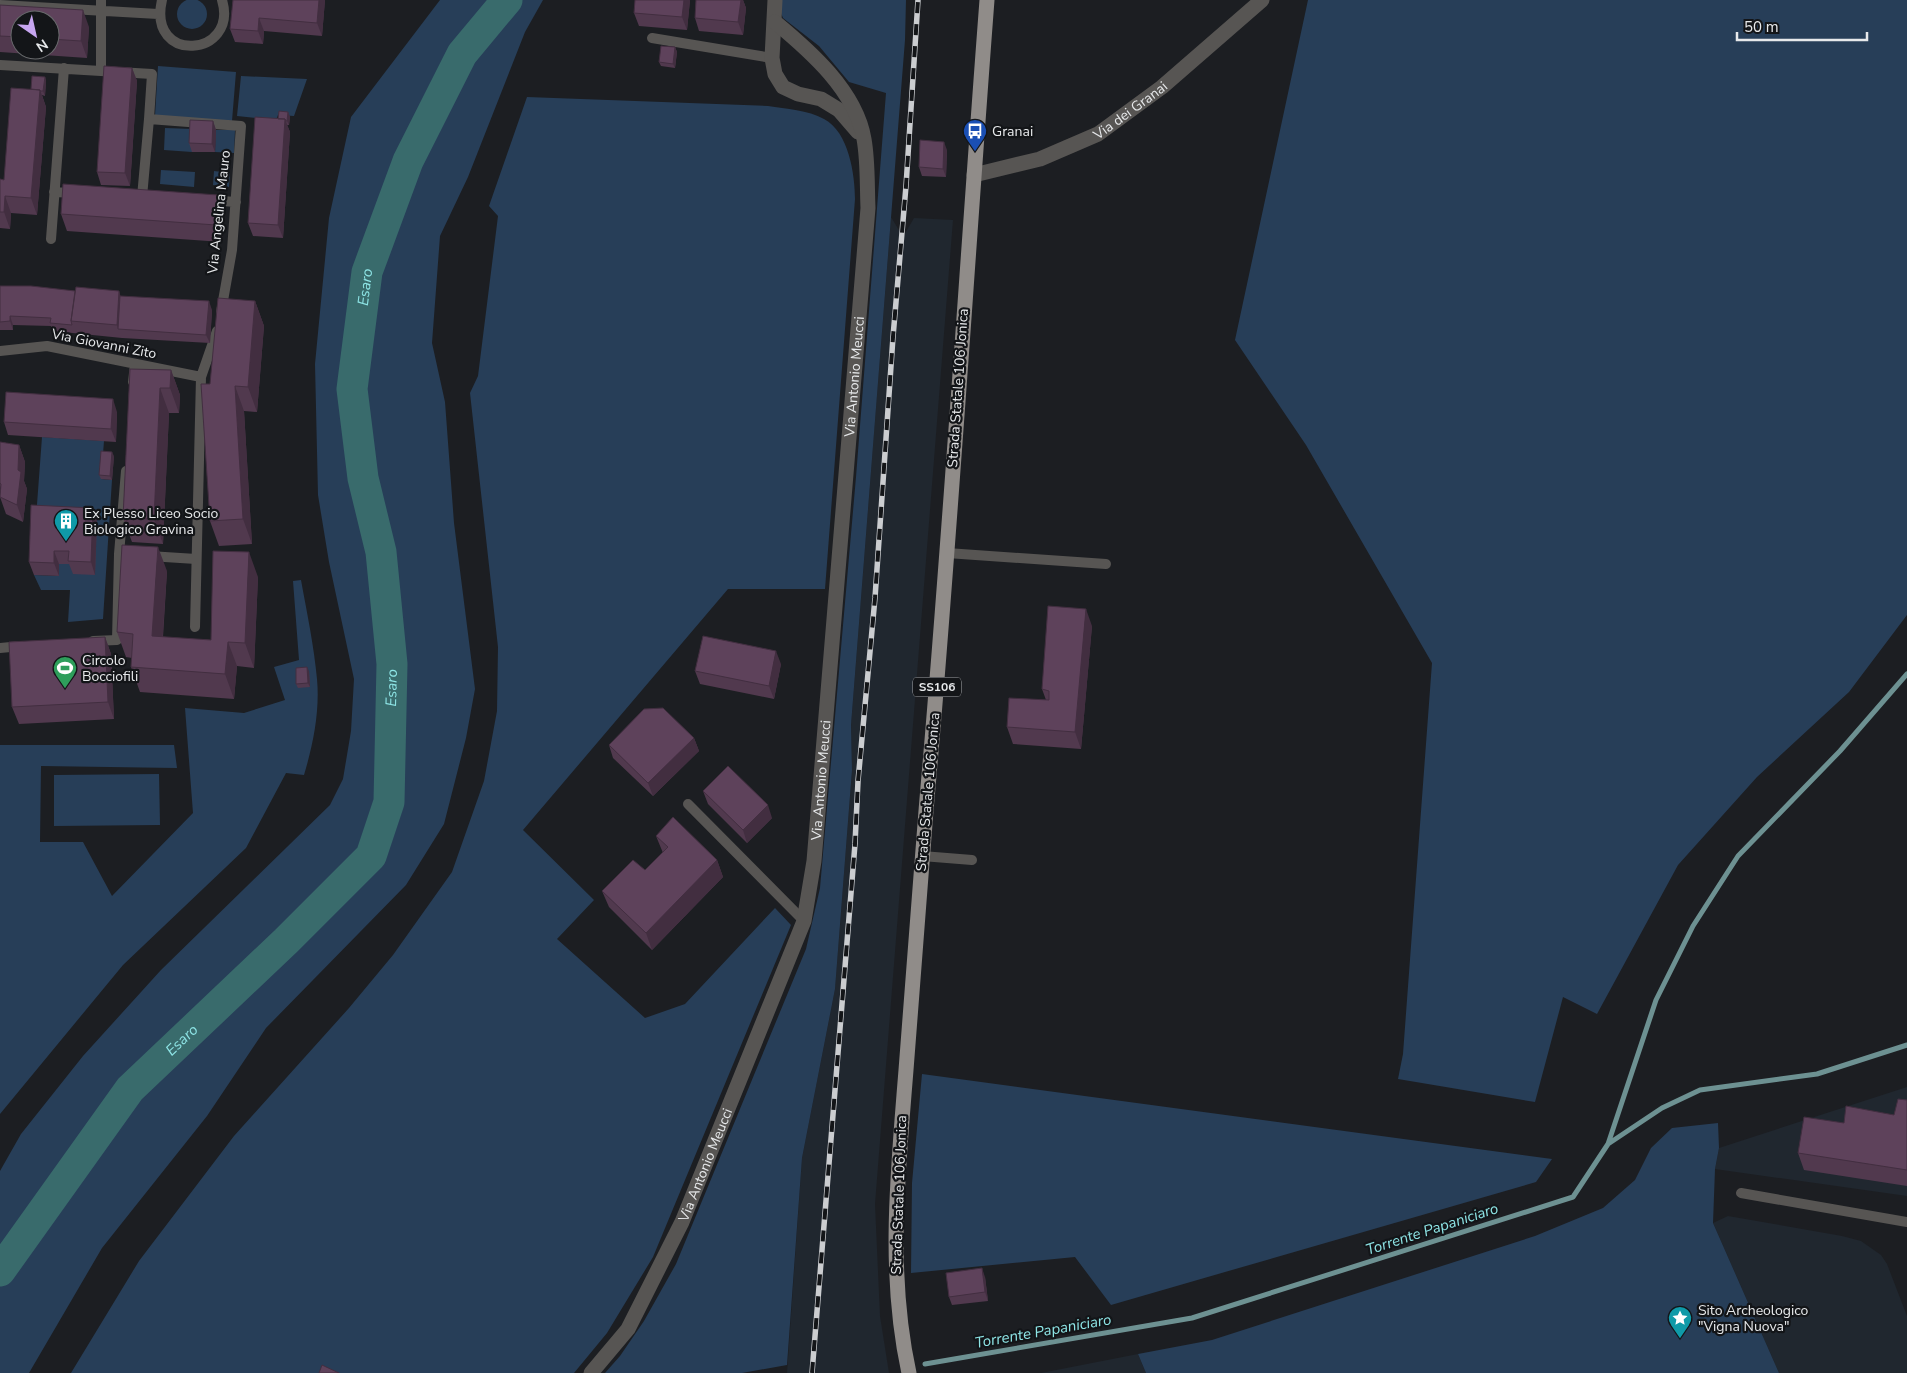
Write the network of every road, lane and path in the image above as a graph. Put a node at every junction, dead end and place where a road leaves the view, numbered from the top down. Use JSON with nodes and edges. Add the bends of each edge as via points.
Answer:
{"nodes":[{"id":1,"x":162,"y":0,"type":"edge"},
{"id":2,"x":222,"y":0,"type":"edge"},
{"id":3,"x":776,"y":0,"type":"edge"},
{"id":4,"x":987,"y":0,"type":"edge"},
{"id":5,"x":1262,"y":0,"type":"edge"},
{"id":6,"x":0,"y":5,"type":"edge"},
{"id":7,"x":101,"y":5,"type":"edge"},
{"id":8,"x":158,"y":14,"type":"junction"},
{"id":9,"x":775,"y":22,"type":"junction"},
{"id":10,"x":652,"y":38,"type":"dead end"},
{"id":11,"x":772,"y":58,"type":"junction"},
{"id":12,"x":0,"y":65,"type":"edge"},
{"id":13,"x":64,"y":68,"type":"junction"},
{"id":14,"x":101,"y":71,"type":"junction"},
{"id":15,"x":149,"y":119,"type":"junction"},
{"id":16,"x":864,"y":139,"type":"junction"},
{"id":17,"x":974,"y":175,"type":"junction"},
{"id":18,"x":54,"y":192,"type":"junction"},
{"id":19,"x":84,"y":193,"type":"edge"},
{"id":20,"x":142,"y":197,"type":"edge"},
{"id":21,"x":198,"y":200,"type":"edge"},
{"id":22,"x":236,"y":202,"type":"junction"},
{"id":23,"x":51,"y":239,"type":"dead end"},
{"id":24,"x":0,"y":351,"type":"edge"},
{"id":25,"x":135,"y":364,"type":"junction"},
{"id":26,"x":201,"y":377,"type":"junction"},
{"id":27,"x":132,"y":392,"type":"edge"},
{"id":28,"x":127,"y":459,"type":"edge"},
{"id":29,"x":946,"y":553,"type":"junction"},
{"id":30,"x":128,"y":554,"type":"junction"},
{"id":31,"x":196,"y":559,"type":"junction"},
{"id":32,"x":1106,"y":564,"type":"dead end"},
{"id":33,"x":195,"y":627,"type":"dead end"},
{"id":34,"x":78,"y":642,"type":"edge"},
{"id":35,"x":29,"y":646,"type":"edge"},
{"id":36,"x":0,"y":648,"type":"edge"},
{"id":37,"x":688,"y":804,"type":"dead end"},
{"id":38,"x":922,"y":856,"type":"junction"},
{"id":39,"x":972,"y":860,"type":"dead end"},
{"id":40,"x":804,"y":921,"type":"junction"},
{"id":41,"x":1741,"y":1193,"type":"dead end"},
{"id":42,"x":1907,"y":1222,"type":"edge"},
{"id":43,"x":591,"y":1373,"type":"edge"},
{"id":44,"x":909,"y":1373,"type":"edge"}],
"edges":[{"from":1,"to":8,"type":"lane"},
{"from":2,"to":8,"type":"lane","via":[[225,13],[222,27],[216,36],[202,44],[178,44],[168,36]]},
{"from":3,"to":9,"type":"street"},
{"from":4,"to":17,"type":"main road","name":"Strada Statale 106 Jonica","number":"SS106"},
{"from":5,"to":17,"type":"street","name":"Via dei Granai","via":[[1162,86],[1098,134],[1040,159]]},
{"from":6,"to":7,"type":"lane"},
{"from":7,"to":8,"type":"lane"},
{"from":7,"to":14,"type":"lane"},
{"from":9,"to":11,"type":"street"},
{"from":9,"to":16,"type":"street","name":"Via Antonio Meucci","via":[[802,44],[837,84],[858,117]]},
{"from":10,"to":11,"type":"lane"},
{"from":11,"to":16,"type":"street","via":[[775,74],[783,87],[822,100],[839,110]]},
{"from":12,"to":13,"type":"lane"},
{"from":13,"to":14,"type":"lane"},
{"from":13,"to":18,"type":"lane"},
{"from":14,"to":15,"type":"lane","via":[[152,74]]},
{"from":15,"to":20,"type":"lane"},
{"from":15,"to":22,"type":"lane","name":"Via Angelina Mauro","via":[[241,126]]},
{"from":16,"to":40,"type":"street","name":"Via Antonio Meucci","via":[[868,208],[814,860]]},
{"from":17,"to":29,"type":"main road","name":"Strada Statale 106 Jonica","number":"SS106"},
{"from":18,"to":19,"type":"lane"},
{"from":18,"to":23,"type":"lane"},
{"from":21,"to":22,"type":"lane"},
{"from":22,"to":26,"type":"lane","name":"Via Angelina Mauro","via":[[232,250],[218,327]]},
{"from":24,"to":25,"type":"lane","name":"Via Giovanni Zito","via":[[47,346]]},
{"from":25,"to":26,"type":"lane","name":"Via Giovanni Zito"},
{"from":25,"to":27,"type":"lane"},
{"from":26,"to":31,"type":"lane","name":"Via Angelina Mauro"},
{"from":28,"to":30,"type":"lane"},
{"from":29,"to":32,"type":"lane"},
{"from":29,"to":38,"type":"main road","name":"Strada Statale 106 Jonica","number":"SS106"},
{"from":30,"to":31,"type":"lane"},
{"from":30,"to":34,"type":"lane","via":[[117,640]]},
{"from":31,"to":33,"type":"lane","name":"Via Angelina Mauro"},
{"from":35,"to":36,"type":"lane"},
{"from":37,"to":40,"type":"lane"},
{"from":38,"to":39,"type":"lane"},
{"from":38,"to":44,"type":"main road","name":"Strada Statale 106 Jonica","number":"SS106","via":[[897,1185],[896,1279]]},
{"from":40,"to":43,"type":"street","name":"Via Antonio Meucci","via":[[682,1222],[628,1329]]},
{"from":41,"to":42,"type":"lane"}]}
